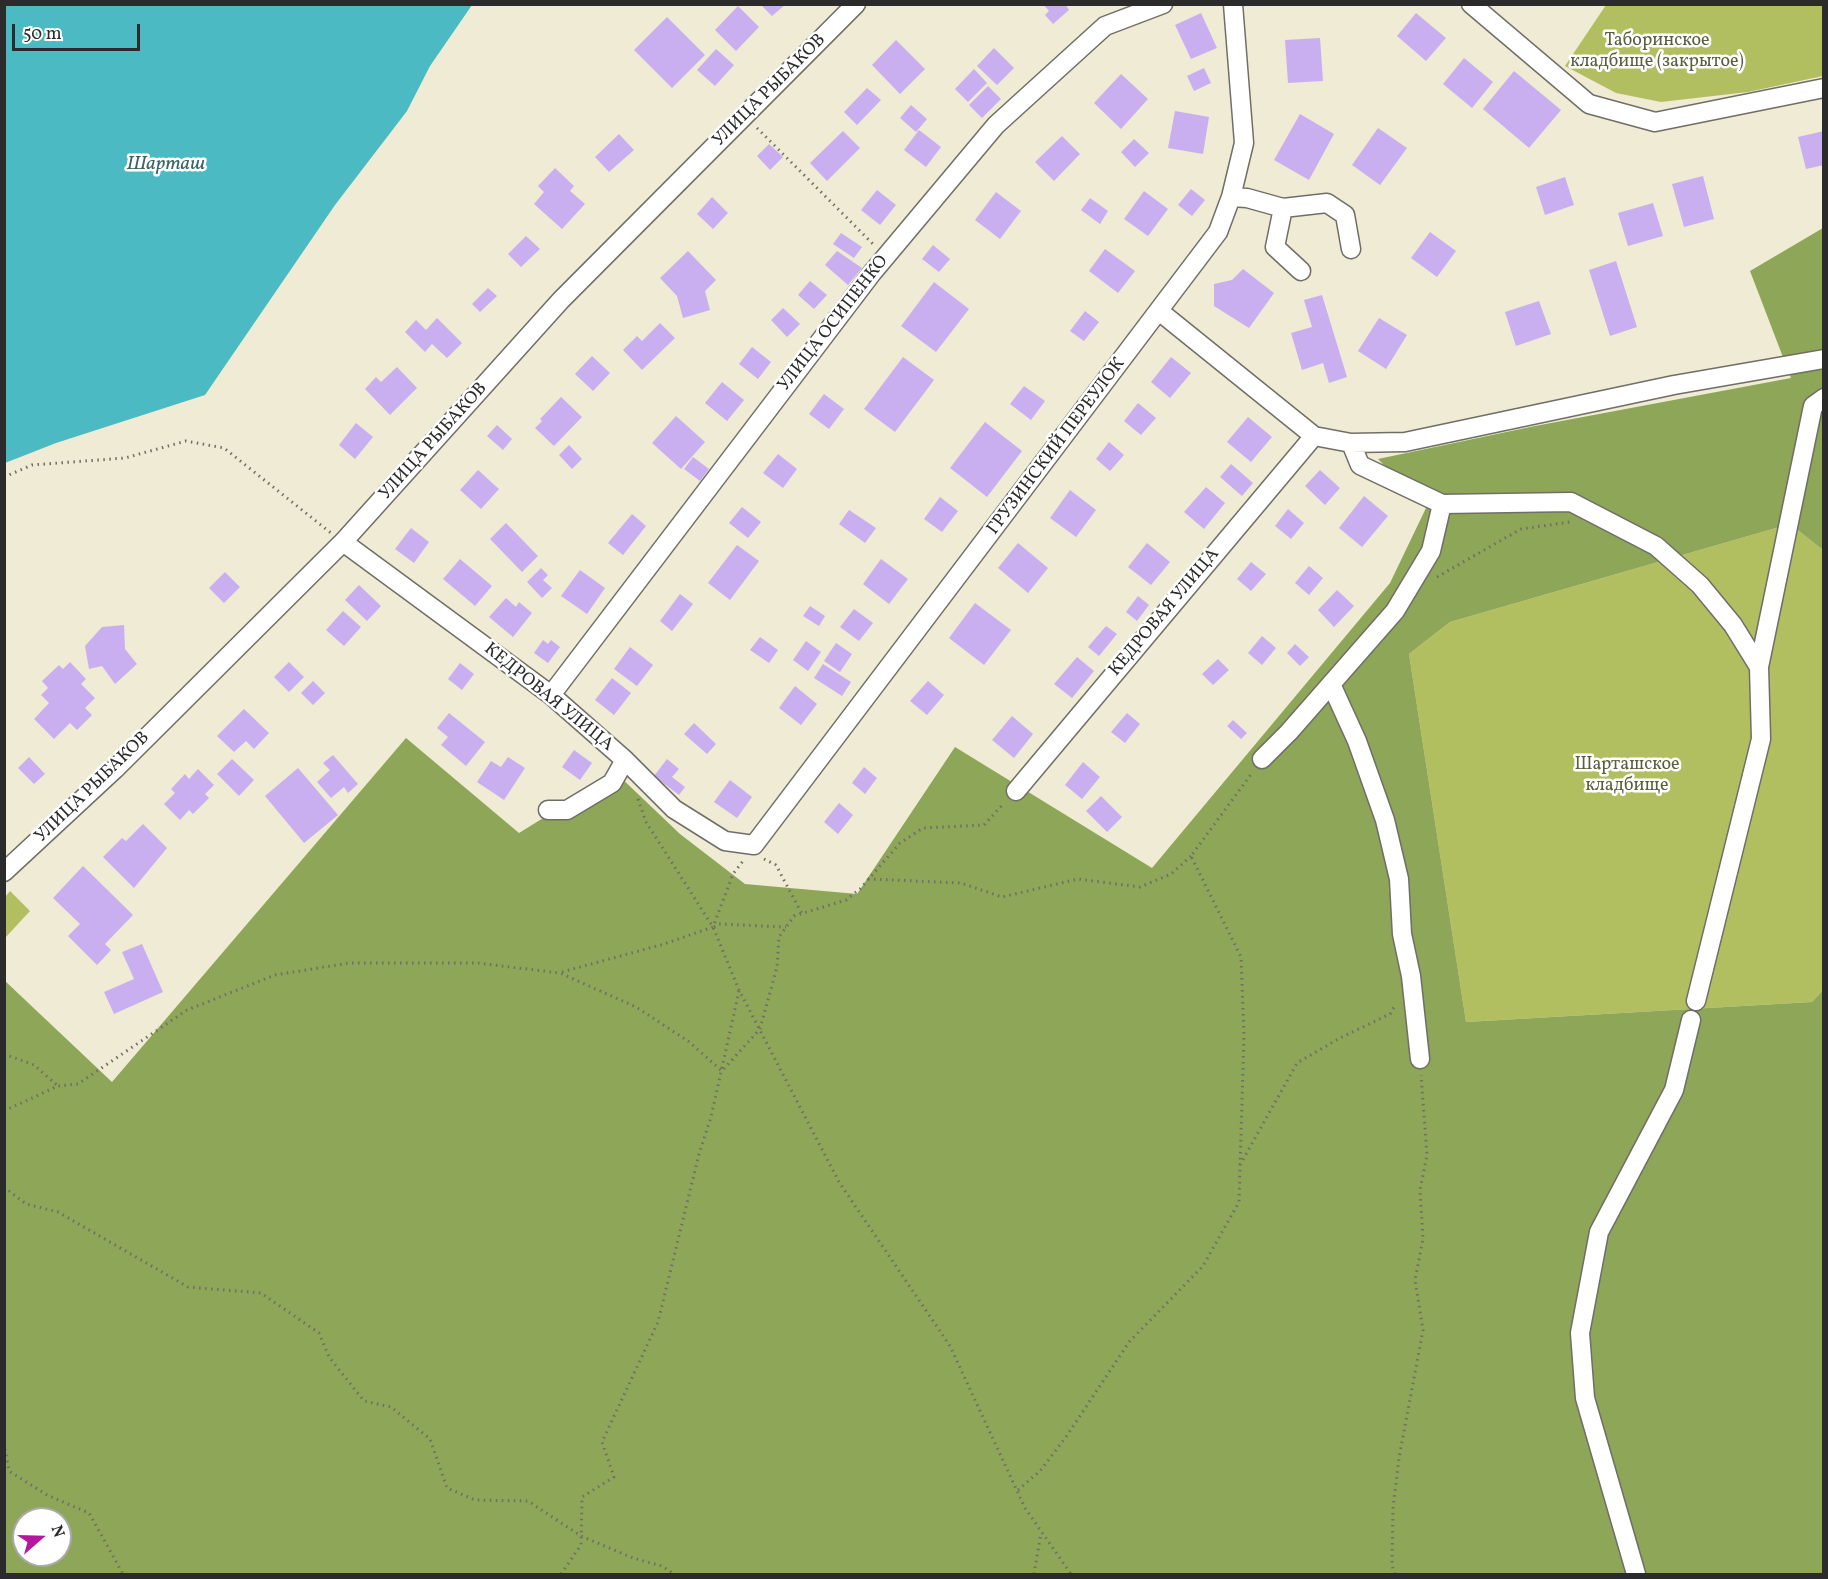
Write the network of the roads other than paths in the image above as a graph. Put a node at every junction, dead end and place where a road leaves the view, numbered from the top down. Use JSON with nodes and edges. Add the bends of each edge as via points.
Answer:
{"nodes":[{"id":1,"x":856,"y":4,"type":"edge"},
{"id":2,"x":1163,"y":4,"type":"edge"},
{"id":3,"x":1233,"y":4,"type":"edge"},
{"id":4,"x":1471,"y":4,"type":"edge"},
{"id":5,"x":1824,"y":88,"type":"edge"},
{"id":6,"x":1232,"y":197,"type":"junction"},
{"id":7,"x":1283,"y":208,"type":"junction"},
{"id":8,"x":1351,"y":249,"type":"dead end"},
{"id":9,"x":1300,"y":271,"type":"dead end"},
{"id":10,"x":1159,"y":311,"type":"junction"},
{"id":11,"x":1824,"y":359,"type":"edge"},
{"id":12,"x":1824,"y":398,"type":"edge"},
{"id":13,"x":1314,"y":436,"type":"junction"},
{"id":14,"x":1351,"y":443,"type":"junction"},
{"id":15,"x":1442,"y":504,"type":"junction"},
{"id":16,"x":343,"y":543,"type":"junction"},
{"id":17,"x":1759,"y":667,"type":"junction"},
{"id":18,"x":1331,"y":684,"type":"junction"},
{"id":19,"x":551,"y":695,"type":"junction"},
{"id":20,"x":1262,"y":759,"type":"road end"},
{"id":21,"x":625,"y":760,"type":"junction"},
{"id":22,"x":1016,"y":791,"type":"road end"},
{"id":23,"x":548,"y":810,"type":"dead end"},
{"id":24,"x":754,"y":845,"type":"joint"},
{"id":25,"x":4,"y":872,"type":"edge"},
{"id":26,"x":1696,"y":1001,"type":"dead end"},
{"id":27,"x":1691,"y":1020,"type":"dead end"},
{"id":28,"x":1420,"y":1059,"type":"road end"},
{"id":29,"x":1636,"y":1575,"type":"edge"}],
"edges":[{"from":1,"to":16,"type":"street","name":"УЛИЦА РЫБАКОВ","via":[[561,300]]},
{"from":2,"to":19,"type":"street","name":"УЛИЦА ОСИПЕНКО","via":[[1105,26],[996,126],[885,257]]},
{"from":3,"to":6,"type":"street","name":"ГРУЗИНСКИЙ ПЕРЕУЛОК","via":[[1244,143]]},
{"from":4,"to":5,"type":"street","via":[[1589,104],[1655,122]]},
{"from":6,"to":7,"type":"street"},
{"from":6,"to":10,"type":"street","name":"ГРУЗИНСКИЙ ПЕРЕУЛОК","via":[[1218,232]]},
{"from":7,"to":8,"type":"street","via":[[1327,203],[1345,215]]},
{"from":7,"to":9,"type":"street","via":[[1275,247]]},
{"from":10,"to":13,"type":"street"},
{"from":10,"to":24,"type":"street","name":"ГРУЗИНСКИЙ ПЕРЕУЛОК"},
{"from":11,"to":14,"type":"street","via":[[1674,385],[1405,442]]},
{"from":12,"to":17,"type":"street","via":[[1813,406]]},
{"from":13,"to":14,"type":"street"},
{"from":13,"to":22,"type":"street","name":"КЕДРОВАЯ УЛИЦА"},
{"from":14,"to":15,"type":"street","via":[[1360,465]]},
{"from":15,"to":17,"type":"street","via":[[1571,502],[1601,517],[1656,546],[1700,585],[1733,625]]},
{"from":15,"to":18,"type":"street","via":[[1431,551],[1399,604]]},
{"from":16,"to":19,"type":"street","name":"КЕДРОВАЯ УЛИЦА"},
{"from":16,"to":25,"type":"street","name":"УЛИЦА РЫБАКОВ","via":[[115,769]]},
{"from":17,"to":26,"type":"street","via":[[1761,740]]},
{"from":18,"to":20,"type":"street"},
{"from":18,"to":28,"type":"street","via":[[1357,741],[1385,820],[1399,879],[1402,934]]},
{"from":19,"to":21,"type":"street","name":"КЕДРОВАЯ УЛИЦА"},
{"from":21,"to":23,"type":"street","via":[[612,783],[567,810]]},
{"from":21,"to":24,"type":"street","name":"КЕДРОВАЯ УЛИЦА","via":[[674,809],[725,841]]},
{"from":27,"to":29,"type":"street","via":[[1674,1090],[1599,1232],[1580,1333],[1585,1398]]}]}
